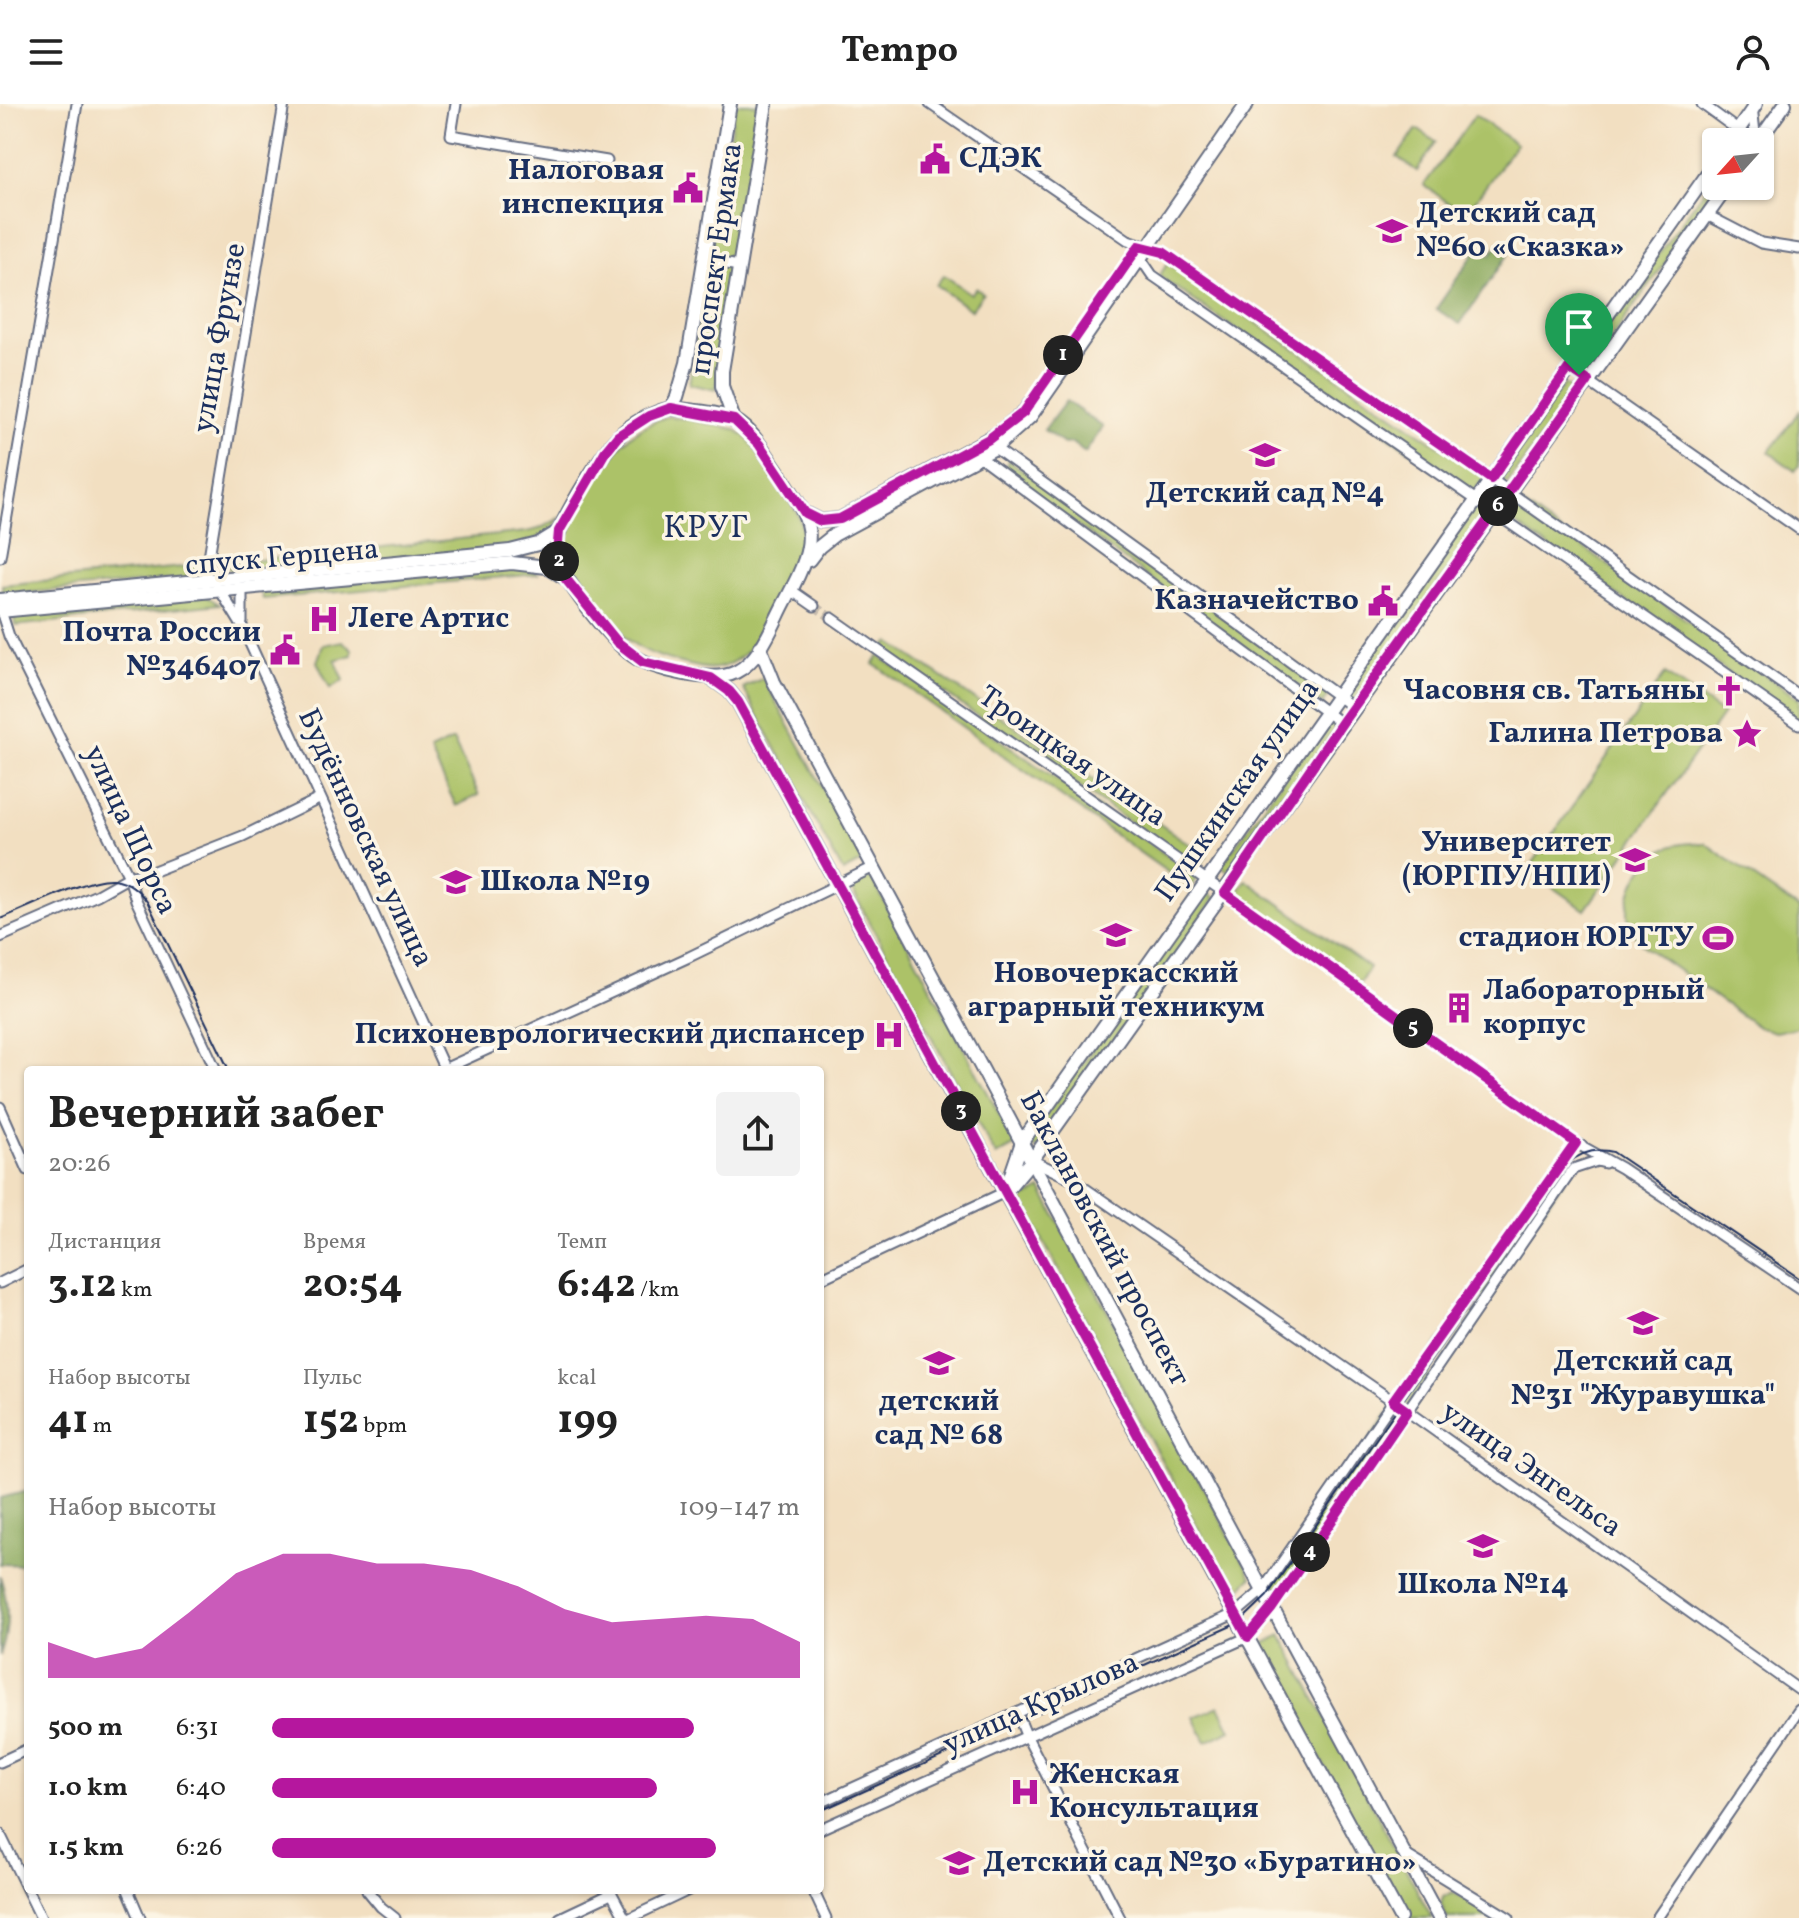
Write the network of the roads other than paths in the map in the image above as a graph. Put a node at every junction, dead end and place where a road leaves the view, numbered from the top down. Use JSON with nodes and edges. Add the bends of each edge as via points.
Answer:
{"nodes":[{"id":1,"x":77,"y":104,"type":"edge"},
{"id":2,"x":284,"y":104,"type":"edge"},
{"id":3,"x":456,"y":104,"type":"edge"},
{"id":4,"x":730,"y":104,"type":"edge"},
{"id":5,"x":766,"y":104,"type":"edge"},
{"id":6,"x":930,"y":104,"type":"edge"},
{"id":7,"x":1238,"y":104,"type":"edge"},
{"id":8,"x":1247,"y":104,"type":"edge"},
{"id":9,"x":1702,"y":104,"type":"edge"},
{"id":10,"x":1785,"y":104,"type":"edge"},
{"id":11,"x":1753,"y":105,"type":"edge"},
{"id":12,"x":1736,"y":128,"type":"edge"},
{"id":13,"x":1740,"y":128,"type":"edge"},
{"id":14,"x":1755,"y":128,"type":"edge"},
{"id":15,"x":1767,"y":128,"type":"edge"},
{"id":16,"x":607,"y":161,"type":"dead end"},
{"id":17,"x":1702,"y":182,"type":"edge"},
{"id":18,"x":1718,"y":200,"type":"edge"},
{"id":19,"x":1707,"y":215,"type":"junction"},
{"id":20,"x":1138,"y":248,"type":"junction"},
{"id":21,"x":1799,"y":249,"type":"edge"},
{"id":22,"x":704,"y":260,"type":"junction"},
{"id":23,"x":739,"y":266,"type":"junction"},
{"id":24,"x":1569,"y":368,"type":"junction"},
{"id":25,"x":1588,"y":381,"type":"junction"},
{"id":26,"x":671,"y":408,"type":"junction"},
{"id":27,"x":734,"y":420,"type":"junction"},
{"id":28,"x":992,"y":444,"type":"junction"},
{"id":29,"x":975,"y":453,"type":"junction"},
{"id":30,"x":1491,"y":479,"type":"junction"},
{"id":31,"x":1509,"y":491,"type":"junction"},
{"id":32,"x":1477,"y":499,"type":"junction"},
{"id":33,"x":1494,"y":512,"type":"junction"},
{"id":34,"x":805,"y":513,"type":"junction"},
{"id":35,"x":1799,"y":529,"type":"edge"},
{"id":36,"x":559,"y":531,"type":"junction"},
{"id":37,"x":0,"y":557,"type":"edge"},
{"id":38,"x":803,"y":570,"type":"junction"},
{"id":39,"x":565,"y":578,"type":"junction"},
{"id":40,"x":205,"y":581,"type":"junction"},
{"id":41,"x":242,"y":588,"type":"junction"},
{"id":42,"x":220,"y":590,"type":"junction"},
{"id":43,"x":791,"y":590,"type":"junction"},
{"id":44,"x":0,"y":600,"type":"edge"},
{"id":45,"x":814,"y":606,"type":"tunnel mouth"},
{"id":46,"x":0,"y":611,"type":"edge"},
{"id":47,"x":832,"y":618,"type":"tunnel mouth"},
{"id":48,"x":242,"y":626,"type":"junction"},
{"id":49,"x":760,"y":647,"type":"junction"},
{"id":50,"x":711,"y":678,"type":"junction"},
{"id":51,"x":1336,"y":696,"type":"junction"},
{"id":52,"x":1799,"y":696,"type":"edge"},
{"id":53,"x":1354,"y":708,"type":"junction"},
{"id":54,"x":1325,"y":712,"type":"junction"},
{"id":55,"x":1342,"y":724,"type":"junction"},
{"id":56,"x":1799,"y":724,"type":"edge"},
{"id":57,"x":319,"y":799,"type":"junction"},
{"id":58,"x":874,"y":867,"type":"junction"},
{"id":59,"x":129,"y":877,"type":"junction"},
{"id":60,"x":1207,"y":881,"type":"junction"},
{"id":61,"x":838,"y":886,"type":"junction"},
{"id":62,"x":1225,"y":893,"type":"junction"},
{"id":63,"x":0,"y":937,"type":"edge"},
{"id":64,"x":214,"y":1066,"type":"edge"},
{"id":65,"x":442,"y":1066,"type":"edge"},
{"id":66,"x":453,"y":1066,"type":"edge"},
{"id":67,"x":0,"y":1107,"type":"edge"},
{"id":68,"x":1022,"y":1142,"type":"junction"},
{"id":69,"x":1576,"y":1143,"type":"junction"},
{"id":70,"x":1032,"y":1160,"type":"junction"},
{"id":71,"x":24,"y":1161,"type":"edge"},
{"id":72,"x":1621,"y":1168,"type":"junction"},
{"id":73,"x":1005,"y":1192,"type":"junction"},
{"id":74,"x":24,"y":1271,"type":"edge"},
{"id":75,"x":824,"y":1277,"type":"edge"},
{"id":76,"x":0,"y":1283,"type":"edge"},
{"id":77,"x":1799,"y":1288,"type":"edge"},
{"id":78,"x":1393,"y":1401,"type":"junction"},
{"id":79,"x":1407,"y":1411,"type":"junction"},
{"id":80,"x":1263,"y":1590,"type":"junction"},
{"id":81,"x":1272,"y":1608,"type":"junction"},
{"id":82,"x":1236,"y":1613,"type":"junction"},
{"id":83,"x":1248,"y":1637,"type":"junction"},
{"id":84,"x":1799,"y":1690,"type":"edge"},
{"id":85,"x":1799,"y":1710,"type":"edge"},
{"id":86,"x":1017,"y":1713,"type":"junction"},
{"id":87,"x":1026,"y":1735,"type":"junction"},
{"id":88,"x":24,"y":1751,"type":"edge"},
{"id":89,"x":0,"y":1762,"type":"edge"},
{"id":90,"x":824,"y":1801,"type":"edge"},
{"id":91,"x":824,"y":1827,"type":"edge"},
{"id":92,"x":0,"y":1834,"type":"edge"},
{"id":93,"x":1405,"y":1855,"type":"junction"},
{"id":94,"x":24,"y":1883,"type":"edge"},
{"id":95,"x":29,"y":1894,"type":"edge"},
{"id":96,"x":130,"y":1894,"type":"edge"},
{"id":97,"x":370,"y":1894,"type":"edge"},
{"id":98,"x":606,"y":1894,"type":"edge"},
{"id":99,"x":611,"y":1894,"type":"edge"},
{"id":100,"x":680,"y":1894,"type":"edge"},
{"id":101,"x":815,"y":1894,"type":"edge"},
{"id":102,"x":41,"y":1918,"type":"edge"},
{"id":103,"x":140,"y":1918,"type":"edge"},
{"id":104,"x":395,"y":1918,"type":"edge"},
{"id":105,"x":560,"y":1918,"type":"edge"},
{"id":106,"x":627,"y":1918,"type":"edge"},
{"id":107,"x":826,"y":1918,"type":"edge"},
{"id":108,"x":1120,"y":1918,"type":"edge"},
{"id":109,"x":1400,"y":1918,"type":"edge"},
{"id":110,"x":1439,"y":1918,"type":"edge"},
{"id":111,"x":1509,"y":1918,"type":"edge"},
{"id":112,"x":1657,"y":1918,"type":"edge"}],
"edges":[{"from":1,"to":37,"type":"street"},
{"from":2,"to":40,"type":"street","name":"улица Фрунзе"},
{"from":3,"to":16,"type":"street","via":[[451,135]]},
{"from":4,"to":22,"type":"main road","name":"проспект Ермака"},
{"from":5,"to":23,"type":"main road","name":"проспект Ермака"},
{"from":6,"to":20,"type":"street"},
{"from":7,"to":20,"type":"main road"},
{"from":8,"to":20,"type":"main road"},
{"from":9,"to":12,"type":"street"},
{"from":10,"to":15,"type":"main road"},
{"from":11,"to":13,"type":"main road"},
{"from":11,"to":14,"type":"street"},
{"from":17,"to":24,"type":"main road","name":"Пушкинская улица"},
{"from":18,"to":19,"type":"main road","name":"Пушкинская улица"},
{"from":19,"to":21,"type":"street","via":[[1761,243]]},
{"from":19,"to":25,"type":"main road","name":"Пушкинская улица"},
{"from":20,"to":28,"type":"main road","via":[[1024,412]]},
{"from":20,"to":30,"type":"street","via":[[1163,252]]},
{"from":20,"to":32,"type":"street","via":[[1152,275]]},
{"from":22,"to":23,"type":"street"},
{"from":22,"to":26,"type":"main road","name":"проспект Ермака","via":[[687,363]]},
{"from":23,"to":27,"type":"main road","name":"проспект Ермака","via":[[722,371]]},
{"from":24,"to":25,"type":"street"},
{"from":24,"to":30,"type":"main road","name":"Пушкинская улица"},
{"from":25,"to":31,"type":"main road","name":"Пушкинская улица"},
{"from":25,"to":35,"type":"street"},
{"from":26,"to":27,"type":"main road"},
{"from":26,"to":36,"type":"main road","via":[[618,436]]},
{"from":27,"to":34,"type":"main road","via":[[759,444]]},
{"from":28,"to":29,"type":"main road"},
{"from":28,"to":51,"type":"street"},
{"from":29,"to":34,"type":"main road","via":[[840,519],[821,521]]},
{"from":29,"to":38,"type":"main road","via":[[834,535]]},
{"from":29,"to":54,"type":"street"},
{"from":30,"to":31,"type":"street"},
{"from":30,"to":32,"type":"main road","name":"Пушкинская улица"},
{"from":31,"to":33,"type":"main road","name":"Пушкинская улица"},
{"from":31,"to":52,"type":"street"},
{"from":32,"to":33,"type":"street"},
{"from":32,"to":51,"type":"main road","name":"Пушкинская улица"},
{"from":33,"to":53,"type":"main road","name":"Пушкинская улица"},
{"from":33,"to":56,"type":"street"},
{"from":34,"to":38,"type":"main road","via":[[810,538]]},
{"from":36,"to":39,"type":"main road","via":[[557,554]]},
{"from":36,"to":40,"type":"main road","name":"спуск Герцена","via":[[538,544],[510,551]]},
{"from":38,"to":43,"type":"main road"},
{"from":39,"to":41,"type":"main road","name":"спуск Герцена","via":[[547,567],[512,563]]},
{"from":39,"to":50,"type":"main road","via":[[632,655]]},
{"from":40,"to":44,"type":"main road","name":"спуск Герцена"},
{"from":41,"to":42,"type":"main road","name":"спуск Герцена"},
{"from":41,"to":48,"type":"street","name":"Будённовская улица"},
{"from":42,"to":46,"type":"main road","name":"спуск Герцена"},
{"from":42,"to":48,"type":"street","name":"Будённовская улица"},
{"from":43,"to":45,"type":"street"},
{"from":43,"to":49,"type":"main road"},
{"from":46,"to":59,"type":"street","name":"улица Щорса"},
{"from":47,"to":60,"type":"street","name":"Троицкая улица"},
{"from":48,"to":57,"type":"street","name":"Будённовская улица"},
{"from":49,"to":50,"type":"main road","via":[[745,667]]},
{"from":49,"to":58,"type":"main road","name":"Баклановский проспект"},
{"from":50,"to":61,"type":"main road","name":"Баклановский проспект","via":[[738,702]]},
{"from":51,"to":53,"type":"street"},
{"from":51,"to":54,"type":"main road","name":"Пушкинская улица"},
{"from":53,"to":55,"type":"main road","name":"Пушкинская улица"},
{"from":54,"to":55,"type":"street"},
{"from":54,"to":60,"type":"main road","name":"Пушкинская улица"},
{"from":55,"to":62,"type":"main road","name":"Пушкинская улица"},
{"from":57,"to":59,"type":"street","via":[[243,836]]},
{"from":57,"to":65,"type":"street","name":"Будённовская улица"},
{"from":58,"to":61,"type":"street"},
{"from":58,"to":68,"type":"main road","name":"Баклановский проспект"},
{"from":59,"to":63,"type":"street"},
{"from":59,"to":64,"type":"street","name":"улица Щорса"},
{"from":60,"to":62,"type":"street","name":"Троицкая улица"},
{"from":60,"to":68,"type":"main road","name":"Пушкинская улица"},
{"from":61,"to":66,"type":"street"},
{"from":61,"to":73,"type":"main road","name":"Баклановский проспект"},
{"from":62,"to":69,"type":"street","name":"Троицкая улица"},
{"from":62,"to":70,"type":"main road","name":"Пушкинская улица"},
{"from":67,"to":71,"type":"street"},
{"from":68,"to":70,"type":"main road","name":"Баклановский проспект"},
{"from":68,"to":73,"type":"main road","name":"Пушкинская улица"},
{"from":69,"to":72,"type":"street","name":"Троицкая улица"},
{"from":69,"to":78,"type":"street","name":"улица Крылова"},
{"from":70,"to":73,"type":"main road","name":"Пушкинская улица"},
{"from":70,"to":78,"type":"street","name":"улица Энгельса","via":[[1073,1180]]},
{"from":70,"to":80,"type":"main road","name":"Баклановский проспект"},
{"from":72,"to":77,"type":"street","name":"Троицкая улица"},
{"from":72,"to":79,"type":"street","name":"улица Крылова","via":[[1597,1161],[1573,1169]]},
{"from":73,"to":75,"type":"street"},
{"from":73,"to":82,"type":"main road","name":"Баклановский проспект"},
{"from":74,"to":76,"type":"street"},
{"from":78,"to":79,"type":"street","name":"улица Энгельса"},
{"from":78,"to":80,"type":"street","name":"улица Крылова"},
{"from":79,"to":81,"type":"street","name":"улица Крылова"},
{"from":79,"to":84,"type":"street","name":"улица Энгельса"},
{"from":80,"to":81,"type":"main road","name":"Баклановский проспект"},
{"from":80,"to":82,"type":"street","name":"улица Крылова"},
{"from":81,"to":83,"type":"street","name":"улица Крылова"},
{"from":81,"to":93,"type":"main road","name":"Баклановский проспект"},
{"from":82,"to":83,"type":"main road","name":"Баклановский проспект"},
{"from":82,"to":86,"type":"street","name":"улица Крылова"},
{"from":83,"to":87,"type":"street","name":"улица Крылова"},
{"from":83,"to":109,"type":"main road","name":"Баклановский проспект"},
{"from":85,"to":112,"type":"street"},
{"from":86,"to":87,"type":"street"},
{"from":86,"to":90,"type":"street","name":"улица Крылова"},
{"from":87,"to":91,"type":"street","name":"улица Крылова"},
{"from":87,"to":108,"type":"street"},
{"from":88,"to":89,"type":"street"},
{"from":92,"to":94,"type":"street"},
{"from":93,"to":110,"type":"main road","name":"Баклановский проспект"},
{"from":93,"to":111,"type":"street"},
{"from":95,"to":102,"type":"street"},
{"from":96,"to":103,"type":"street"},
{"from":97,"to":104,"type":"street"},
{"from":98,"to":105,"type":"street"},
{"from":99,"to":106,"type":"street"},
{"from":100,"to":106,"type":"street"},
{"from":101,"to":107,"type":"street"}]}
